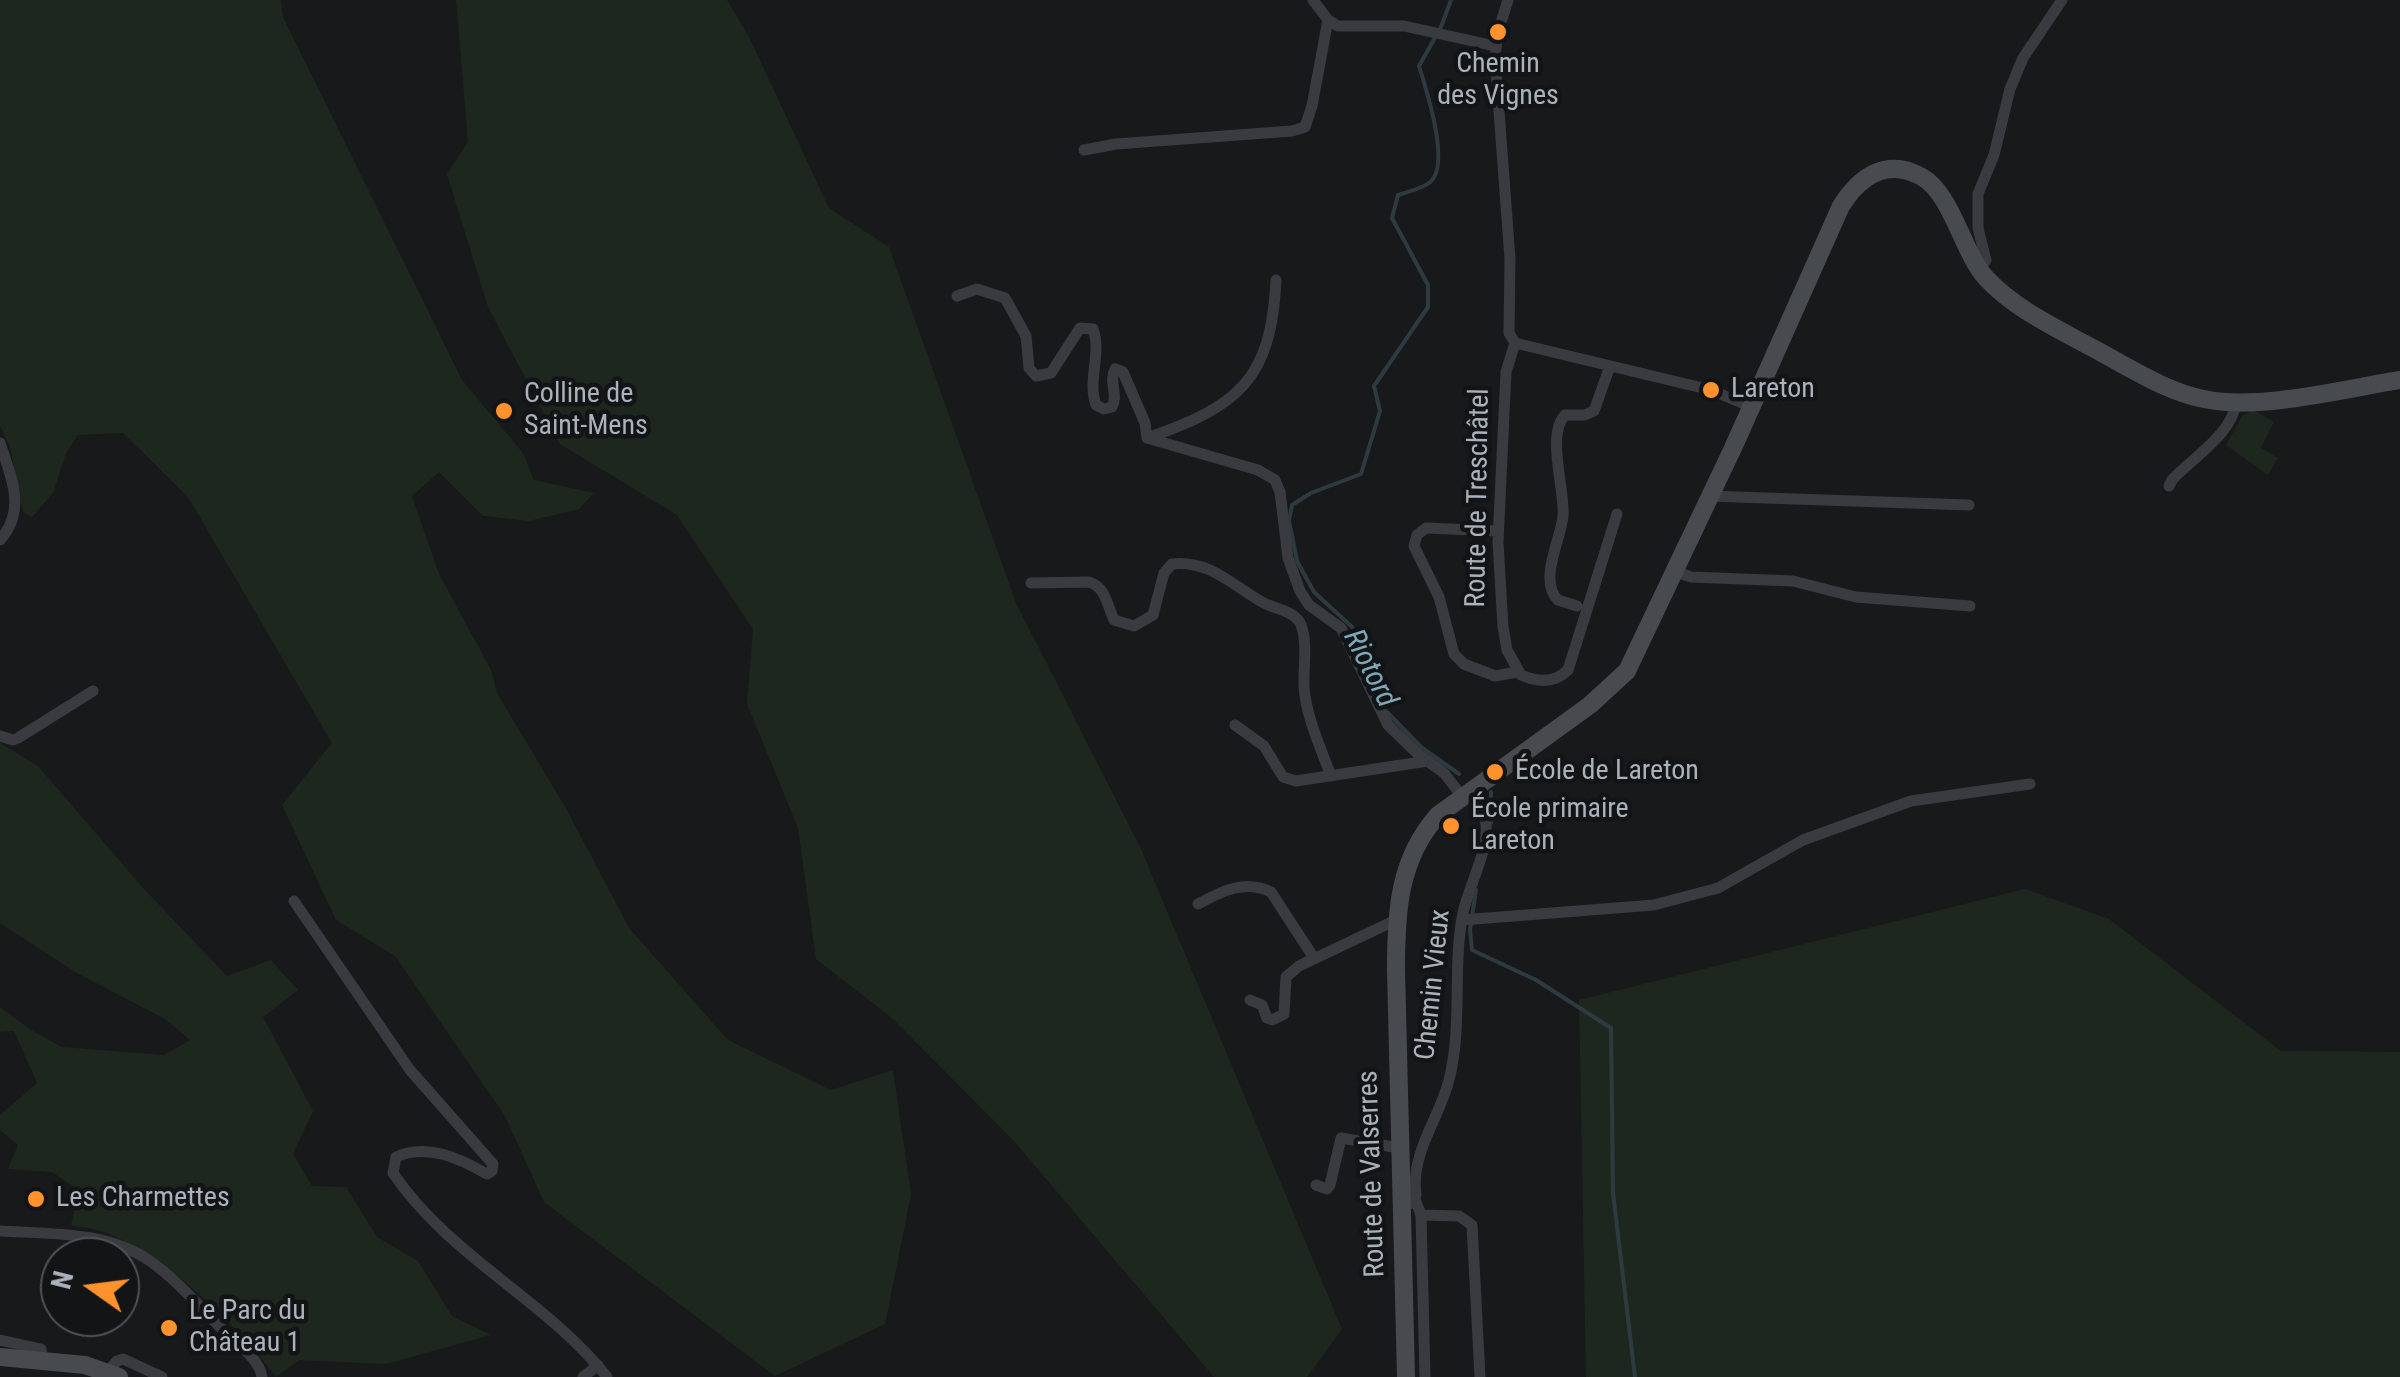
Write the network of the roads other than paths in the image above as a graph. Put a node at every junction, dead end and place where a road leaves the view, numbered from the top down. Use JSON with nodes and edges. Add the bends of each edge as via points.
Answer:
{"nodes":[{"id":1,"x":1314,"y":0,"type":"edge"},
{"id":2,"x":1508,"y":0,"type":"edge"},
{"id":3,"x":2062,"y":0,"type":"edge"},
{"id":4,"x":1328,"y":20,"type":"junction"},
{"id":5,"x":1495,"y":46,"type":"junction"},
{"id":6,"x":1084,"y":150,"type":"dead end"},
{"id":7,"x":1978,"y":269,"type":"junction"},
{"id":8,"x":1276,"y":280,"type":"dead end"},
{"id":9,"x":957,"y":296,"type":"dead end"},
{"id":10,"x":1514,"y":343,"type":"junction"},
{"id":11,"x":1610,"y":366,"type":"junction"},
{"id":12,"x":2400,"y":380,"type":"edge"},
{"id":13,"x":1748,"y":402,"type":"junction"},
{"id":14,"x":2236,"y":402,"type":"junction"},
{"id":15,"x":1147,"y":438,"type":"junction"},
{"id":16,"x":0,"y":443,"type":"edge"},
{"id":17,"x":2170,"y":486,"type":"dead end"},
{"id":18,"x":1708,"y":496,"type":"junction"},
{"id":19,"x":1969,"y":505,"type":"dead end"},
{"id":20,"x":1616,"y":514,"type":"dead end"},
{"id":21,"x":1498,"y":532,"type":"junction"},
{"id":22,"x":0,"y":540,"type":"edge"},
{"id":23,"x":1674,"y":571,"type":"junction"},
{"id":24,"x":1031,"y":584,"type":"dead end"},
{"id":25,"x":1577,"y":606,"type":"dead end"},
{"id":26,"x":1970,"y":606,"type":"dead end"},
{"id":27,"x":1517,"y":672,"type":"junction"},
{"id":28,"x":93,"y":691,"type":"dead end"},
{"id":29,"x":1235,"y":724,"type":"dead end"},
{"id":30,"x":0,"y":736,"type":"edge"},
{"id":31,"x":1428,"y":762,"type":"junction"},
{"id":32,"x":1331,"y":776,"type":"junction"},
{"id":33,"x":2030,"y":784,"type":"dead end"},
{"id":34,"x":1464,"y":794,"type":"junction"},
{"id":35,"x":294,"y":901,"type":"dead end"},
{"id":36,"x":1198,"y":904,"type":"dead end"},
{"id":37,"x":1396,"y":920,"type":"junction"},
{"id":38,"x":1468,"y":920,"type":"junction"},
{"id":39,"x":1314,"y":958,"type":"junction"},
{"id":40,"x":1250,"y":1000,"type":"dead end"},
{"id":41,"x":1399,"y":1148,"type":"junction"},
{"id":42,"x":1316,"y":1185,"type":"dead end"},
{"id":43,"x":1407,"y":1193,"type":"junction"},
{"id":44,"x":1421,"y":1216,"type":"junction"},
{"id":45,"x":0,"y":1230,"type":"edge"},
{"id":46,"x":0,"y":1340,"type":"edge"},
{"id":47,"x":0,"y":1357,"type":"edge"},
{"id":48,"x":44,"y":1362,"type":"junction"},
{"id":49,"x":598,"y":1365,"type":"junction"},
{"id":50,"x":114,"y":1374,"type":"edge"},
{"id":51,"x":162,"y":1377,"type":"edge"},
{"id":52,"x":262,"y":1377,"type":"edge"},
{"id":53,"x":583,"y":1377,"type":"edge"},
{"id":54,"x":607,"y":1377,"type":"edge"},
{"id":55,"x":1406,"y":1377,"type":"edge"},
{"id":56,"x":1425,"y":1377,"type":"edge"},
{"id":57,"x":1480,"y":1377,"type":"edge"}],
"edges":[{"from":1,"to":4,"type":"street"},
{"from":2,"to":5,"type":"street","name":"Route de Treschâtel"},
{"from":3,"to":7,"type":"street","via":[[2010,90],[1978,194],[1986,260]]},
{"from":4,"to":5,"type":"street","via":[[1338,26],[1404,26]]},
{"from":4,"to":6,"type":"street","via":[[1309,120],[1300,130]]},
{"from":5,"to":10,"type":"street","name":"Route de Treschâtel","via":[[1510,260],[1508,333]]},
{"from":7,"to":13,"type":"street","via":[[1929,181],[1906,170],[1870,173],[1851,190]]},
{"from":7,"to":14,"type":"street","via":[[2029,312],[2145,375],[2189,396]]},
{"from":8,"to":15,"type":"street","via":[[1270,340],[1242,388],[1206,415]]},
{"from":9,"to":15,"type":"street","via":[[977,290],[1005,298],[1026,336],[1036,376],[1051,373],[1080,328],[1093,329],[1096,405],[1112,407],[1111,376],[1115,369],[1123,372]]},
{"from":10,"to":11,"type":"street"},
{"from":10,"to":21,"type":"street","name":"Route de Treschâtel","via":[[1506,372]]},
{"from":11,"to":13,"type":"street"},
{"from":11,"to":25,"type":"street","via":[[1594,411],[1565,415],[1560,422],[1556,456],[1563,516],[1551,588],[1558,600]]},
{"from":12,"to":14,"type":"street"},
{"from":13,"to":18,"type":"street"},
{"from":13,"to":18,"type":"street"},
{"from":14,"to":17,"type":"street","via":[[2235,414]]},
{"from":15,"to":31,"type":"street","via":[[1275,480],[1300,591],[1308,605],[1341,628],[1388,725]]},
{"from":16,"to":22,"type":"street","via":[[16,496]]},
{"from":18,"to":19,"type":"street"},
{"from":18,"to":23,"type":"street","name":"Route de Valserres"},
{"from":20,"to":27,"type":"street","via":[[1568,670],[1544,682]]},
{"from":21,"to":27,"type":"street","name":"Route de Treschâtel","via":[[1503,627]]},
{"from":21,"to":27,"type":"street","via":[[1426,528],[1414,546],[1439,597],[1454,654],[1495,676]]},
{"from":23,"to":26,"type":"street"},
{"from":23,"to":34,"type":"street","name":"Route de Valserres","via":[[1620,680]]},
{"from":24,"to":32,"type":"street","via":[[1096,584],[1114,620],[1134,626],[1153,615],[1172,564],[1200,565],[1297,618],[1303,628],[1304,692]]},
{"from":28,"to":30,"type":"street","via":[[18,738]]},
{"from":29,"to":32,"type":"street","via":[[1264,746],[1283,777]]},
{"from":31,"to":32,"type":"street"},
{"from":31,"to":34,"type":"street"},
{"from":33,"to":38,"type":"street","via":[[1911,802],[1803,840],[1718,888],[1654,905]]},
{"from":34,"to":37,"type":"street","name":"Route de Valserres","via":[[1438,815],[1415,848]]},
{"from":34,"to":38,"type":"street","name":"Chemin Vieux","via":[[1486,821]]},
{"from":35,"to":49,"type":"street","via":[[410,1070],[493,1164],[486,1174],[448,1154],[402,1154],[393,1173],[449,1239]]},
{"from":36,"to":39,"type":"street","via":[[1250,885],[1271,892]]},
{"from":37,"to":39,"type":"street"},
{"from":37,"to":41,"type":"street","name":"Route de Valserres"},
{"from":38,"to":43,"type":"street","name":"Chemin Vieux","via":[[1450,1076]]},
{"from":39,"to":40,"type":"street","via":[[1286,976],[1284,1014],[1267,1018],[1262,1004]]},
{"from":41,"to":42,"type":"street","via":[[1341,1138],[1330,1186]]},
{"from":41,"to":43,"type":"street","name":"Route de Valserres"},
{"from":43,"to":44,"type":"street"},
{"from":43,"to":55,"type":"street","name":"Route de Valserres"},
{"from":44,"to":56,"type":"street"},
{"from":44,"to":57,"type":"street","via":[[1460,1216],[1472,1225]]},
{"from":45,"to":52,"type":"street","via":[[92,1238],[129,1249],[186,1294]]},
{"from":46,"to":48,"type":"street","via":[[40,1348]]},
{"from":47,"to":48,"type":"street"},
{"from":48,"to":50,"type":"street"},
{"from":49,"to":53,"type":"street"},
{"from":49,"to":54,"type":"street"},
{"from":50,"to":51,"type":"street","via":[[123,1359]]}]}
